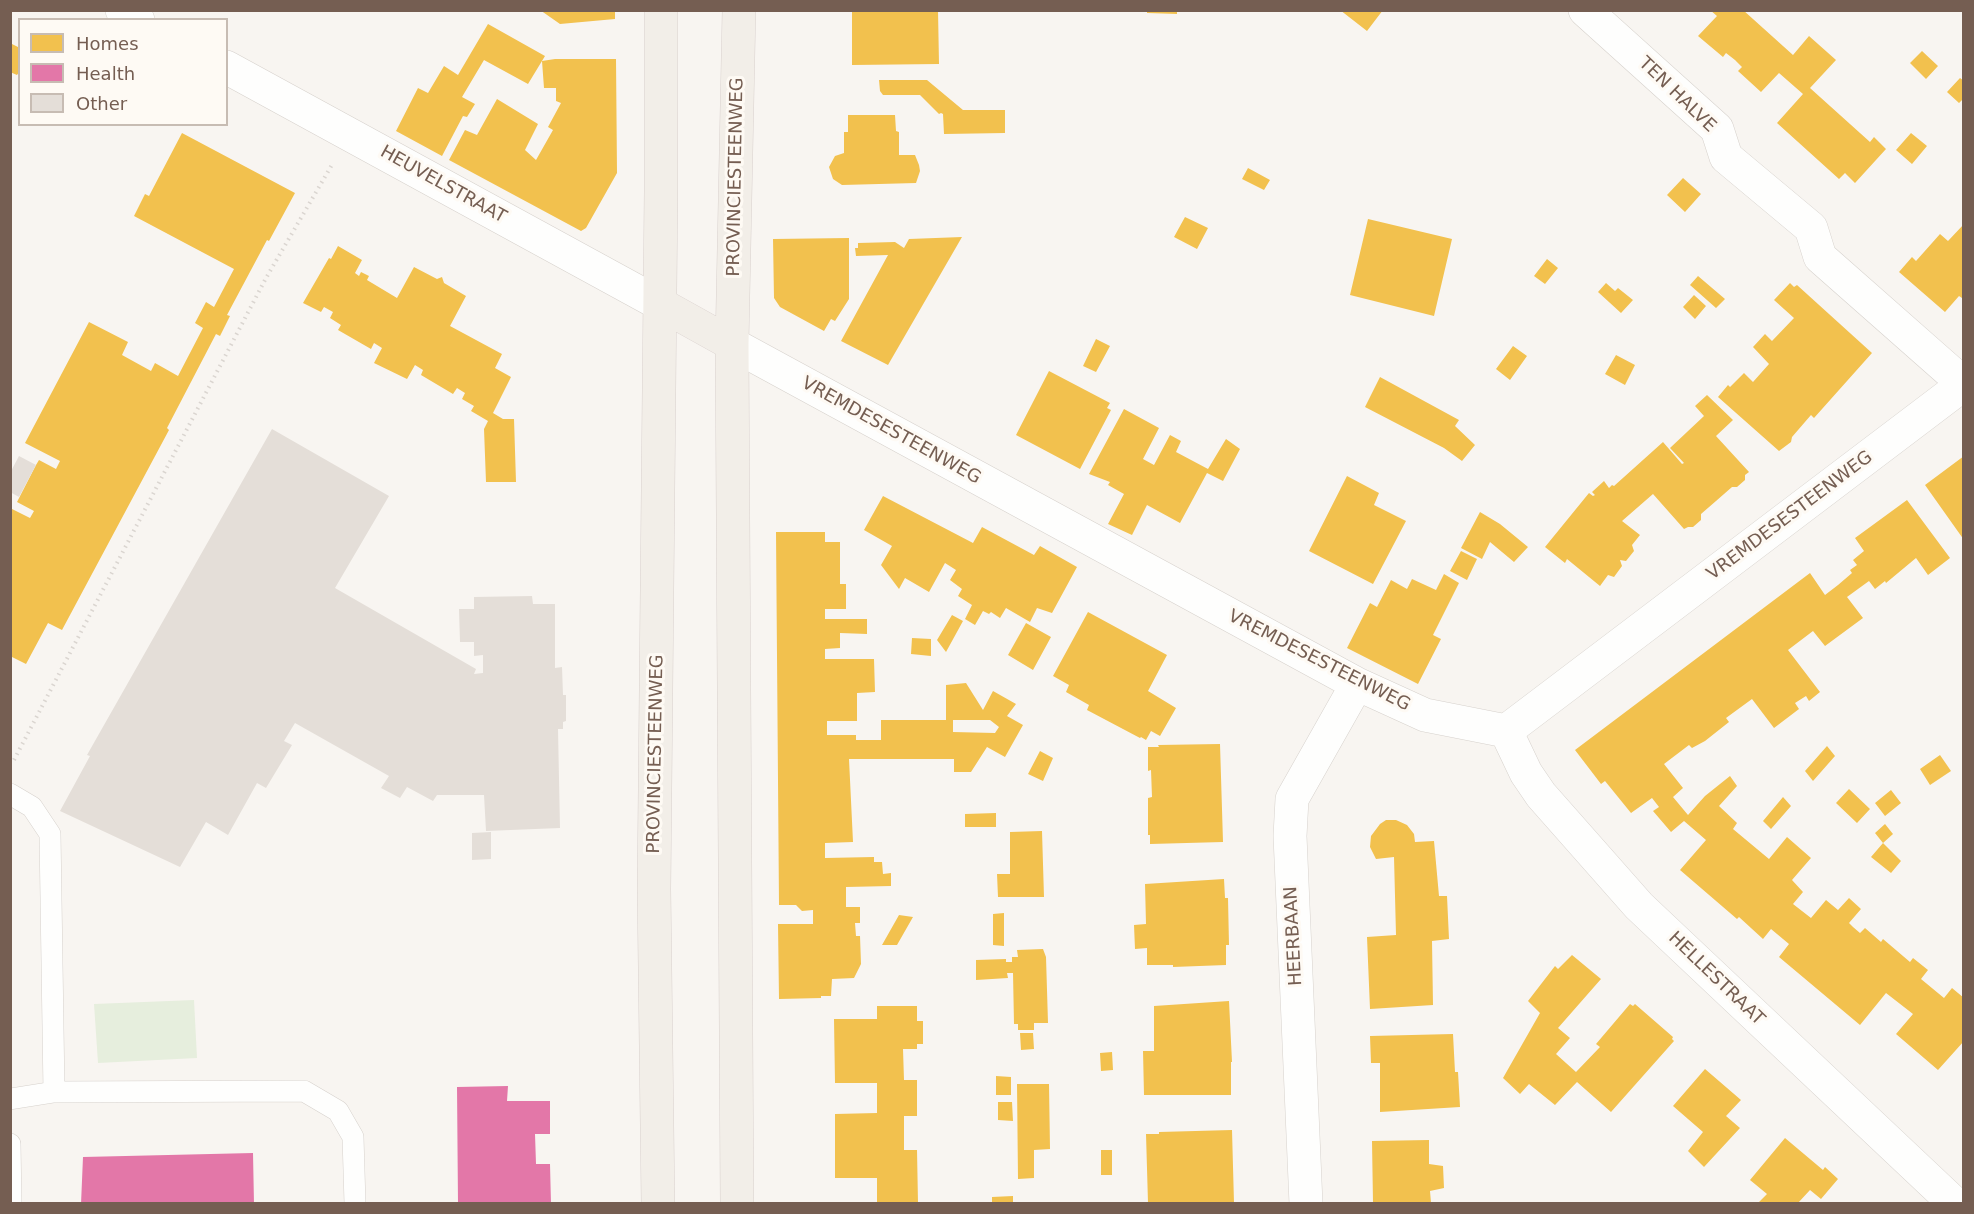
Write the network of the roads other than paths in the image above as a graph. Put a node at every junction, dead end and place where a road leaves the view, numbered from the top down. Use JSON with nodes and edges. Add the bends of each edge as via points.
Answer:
{"nodes":[{"id":1,"x":122,"y":10,"type":"edge"},
{"id":2,"x":661,"y":10,"type":"edge"},
{"id":3,"x":739,"y":10,"type":"edge"},
{"id":4,"x":1585,"y":10,"type":"edge"},
{"id":5,"x":135,"y":18,"type":"edge"},
{"id":6,"x":228,"y":68,"type":"edge"},
{"id":7,"x":660,"y":304,"type":"junction"},
{"id":8,"x":732,"y":344,"type":"junction"},
{"id":9,"x":1964,"y":384,"type":"edge"},
{"id":10,"x":1357,"y":684,"type":"junction"},
{"id":11,"x":1506,"y":731,"type":"junction"},
{"id":12,"x":10,"y":794,"type":"edge"},
{"id":13,"x":54,"y":1092,"type":"junction"},
{"id":14,"x":10,"y":1099,"type":"edge"},
{"id":15,"x":10,"y":1144,"type":"edge"},
{"id":16,"x":11,"y":1203,"type":"edge"},
{"id":17,"x":355,"y":1203,"type":"edge"},
{"id":18,"x":658,"y":1203,"type":"edge"},
{"id":19,"x":737,"y":1203,"type":"edge"},
{"id":20,"x":1306,"y":1203,"type":"edge"},
{"id":21,"x":1955,"y":1203,"type":"edge"}],
"edges":[{"from":1,"to":5,"type":"street"},
{"from":2,"to":7,"type":"main road","name":"PROVINCIESTEENWEG"},
{"from":3,"to":8,"type":"main road","name":"PROVINCIESTEENWEG"},
{"from":4,"to":9,"type":"street","name":"TEN HALVE","via":[[1717,129],[1726,157],[1811,228],[1820,257]]},
{"from":6,"to":7,"type":"street","name":"HEUVELSTRAAT"},
{"from":7,"to":8,"type":"main road"},
{"from":7,"to":18,"type":"main road","name":"PROVINCIESTEENWEG","via":[[654,877]]},
{"from":8,"to":10,"type":"street","name":"VREMDESESTEENWEG"},
{"from":8,"to":19,"type":"main road","name":"PROVINCIESTEENWEG"},
{"from":9,"to":11,"type":"street","name":"VREMDESESTEENWEG"},
{"from":10,"to":11,"type":"street","name":"VREMDESESTEENWEG","via":[[1425,716]]},
{"from":10,"to":20,"type":"street","name":"HEERBAAN","via":[[1292,799],[1290,836]]},
{"from":11,"to":21,"type":"street","name":"HELLESTRAAT","via":[[1541,795],[1639,906]]},
{"from":12,"to":13,"type":"lane","via":[[32,807],[50,834]]},
{"from":13,"to":14,"type":"lane"},
{"from":13,"to":17,"type":"lane","via":[[304,1091],[338,1112],[353,1137]]},
{"from":15,"to":16,"type":"lane"}]}
